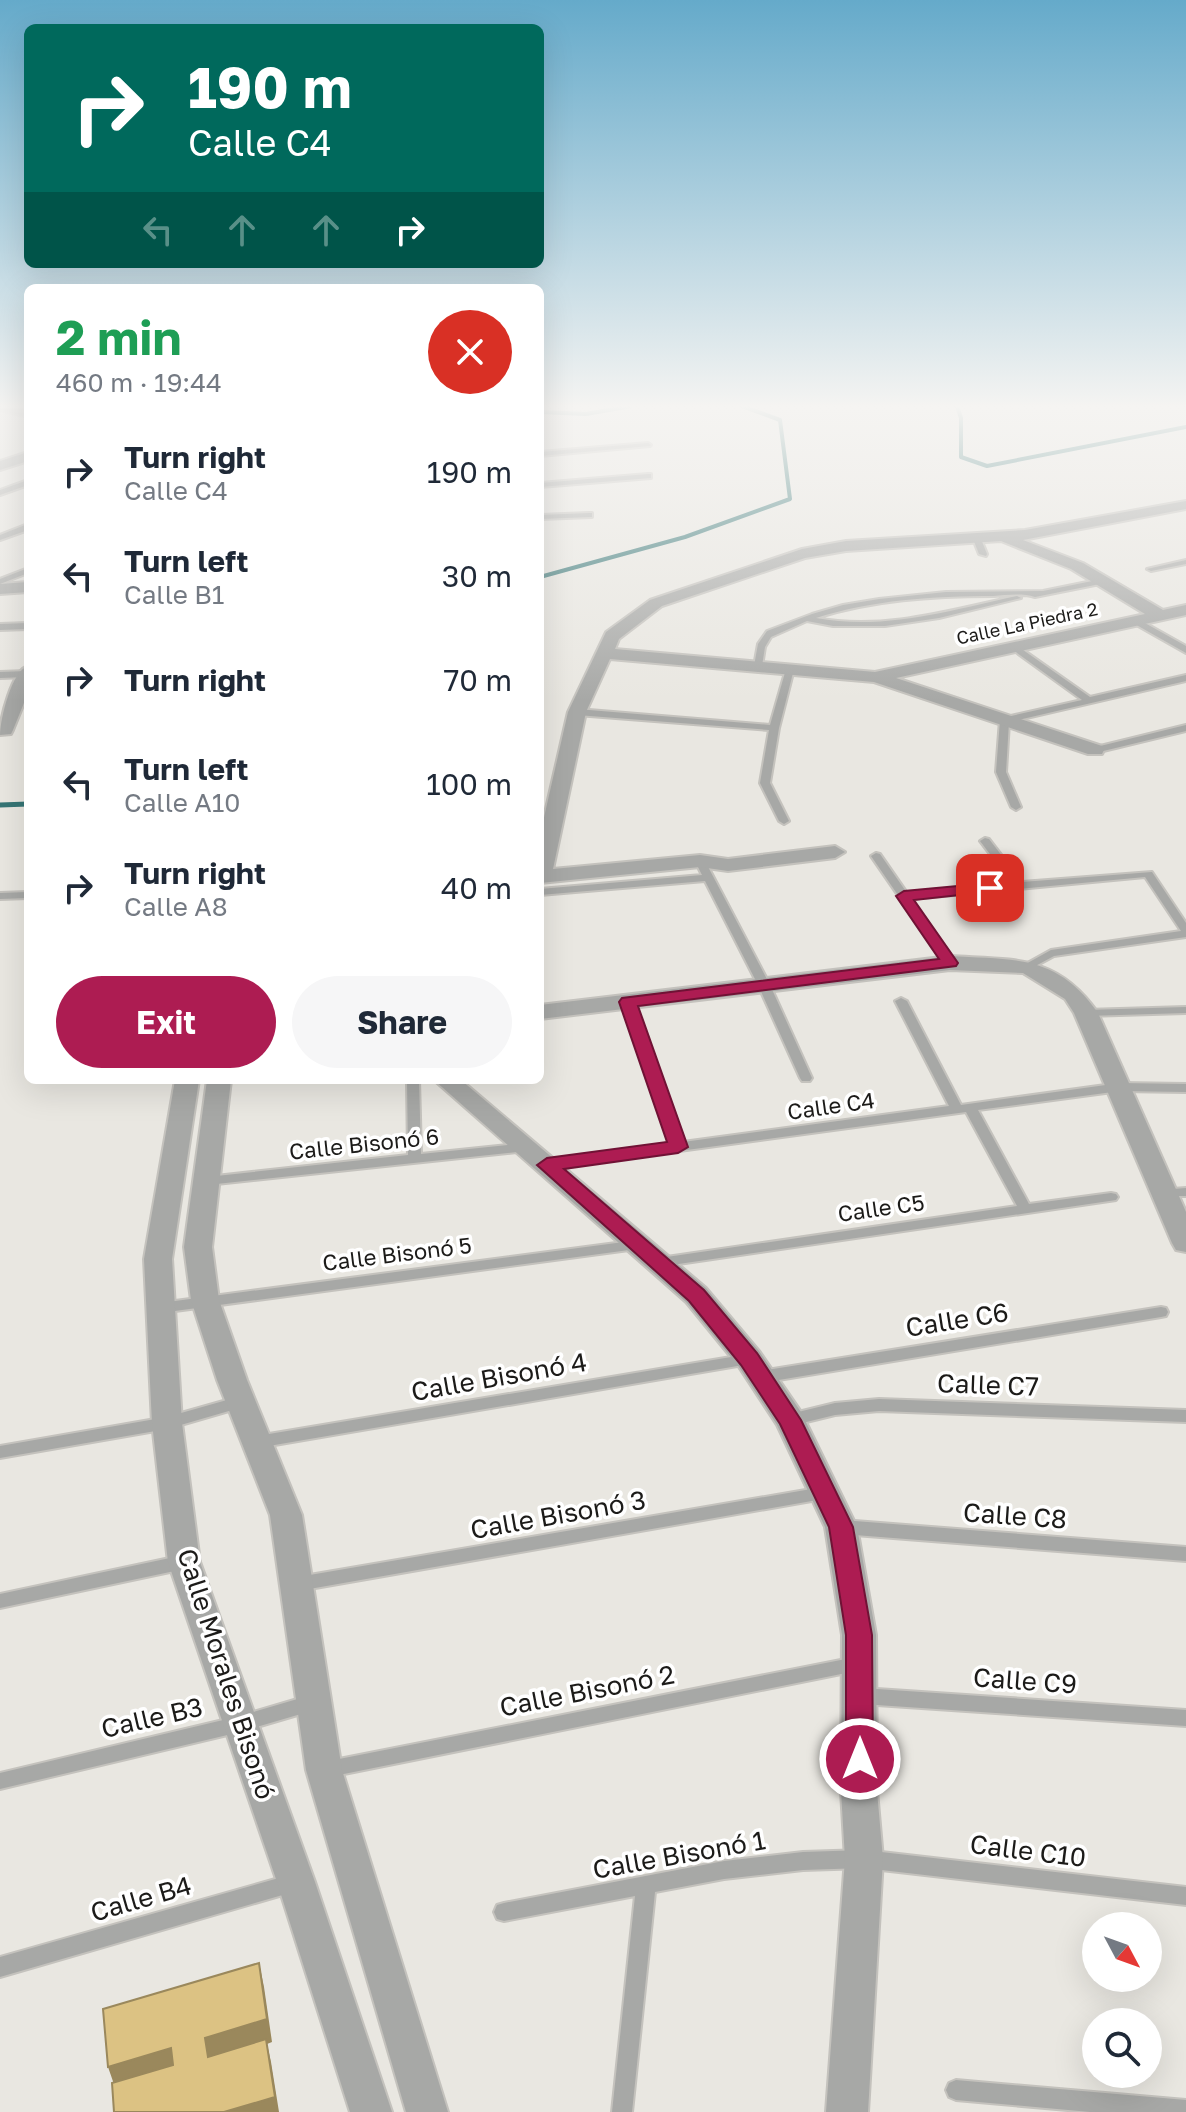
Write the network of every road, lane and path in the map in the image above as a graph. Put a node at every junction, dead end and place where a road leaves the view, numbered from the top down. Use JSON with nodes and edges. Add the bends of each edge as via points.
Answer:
{"nodes":[{"id":1,"x":1186,"y":505,"type":"edge"},
{"id":2,"x":589,"y":515,"type":"dead end"},
{"id":3,"x":544,"y":517,"type":"edge"},
{"id":4,"x":24,"y":529,"type":"edge"},
{"id":5,"x":1001,"y":537,"type":"junction"},
{"id":6,"x":0,"y":538,"type":"edge"},
{"id":7,"x":1181,"y":563,"type":"edge"},
{"id":8,"x":1151,"y":569,"type":"dead end"},
{"id":9,"x":1186,"y":569,"type":"edge"},
{"id":10,"x":24,"y":572,"type":"edge"},
{"id":11,"x":1102,"y":581,"type":"junction"},
{"id":12,"x":0,"y":582,"type":"edge"},
{"id":13,"x":24,"y":587,"type":"edge"},
{"id":14,"x":0,"y":589,"type":"edge"},
{"id":15,"x":1042,"y":593,"type":"junction"},
{"id":16,"x":1186,"y":610,"type":"edge"},
{"id":17,"x":1161,"y":616,"type":"junction"},
{"id":18,"x":804,"y":618,"type":"junction"},
{"id":19,"x":1136,"y":621,"type":"junction"},
{"id":20,"x":24,"y":626,"type":"edge"},
{"id":21,"x":0,"y":627,"type":"edge"},
{"id":22,"x":1016,"y":648,"type":"junction"},
{"id":23,"x":1186,"y":650,"type":"edge"},
{"id":24,"x":604,"y":653,"type":"junction"},
{"id":25,"x":758,"y":666,"type":"junction"},
{"id":26,"x":790,"y":669,"type":"junction"},
{"id":27,"x":24,"y":673,"type":"edge"},
{"id":28,"x":0,"y":675,"type":"edge"},
{"id":29,"x":876,"y":677,"type":"junction"},
{"id":30,"x":1186,"y":678,"type":"edge"},
{"id":31,"x":24,"y":680,"type":"edge"},
{"id":32,"x":1088,"y":700,"type":"junction"},
{"id":33,"x":577,"y":712,"type":"junction"},
{"id":34,"x":1005,"y":720,"type":"junction"},
{"id":35,"x":24,"y":728,"type":"edge"},
{"id":36,"x":774,"y":728,"type":"junction"},
{"id":37,"x":1186,"y":728,"type":"edge"},
{"id":38,"x":2,"y":730,"type":"edge"},
{"id":39,"x":1095,"y":750,"type":"joint"},
{"id":40,"x":1016,"y":807,"type":"dead end"},
{"id":41,"x":784,"y":821,"type":"dead end"},
{"id":42,"x":985,"y":841,"type":"dead end"},
{"id":43,"x":835,"y":852,"type":"dead end"},
{"id":44,"x":876,"y":856,"type":"dead end"},
{"id":45,"x":544,"y":859,"type":"edge"},
{"id":46,"x":703,"y":870,"type":"junction"},
{"id":47,"x":544,"y":877,"type":"edge"},
{"id":48,"x":1019,"y":885,"type":"junction"},
{"id":49,"x":544,"y":891,"type":"edge"},
{"id":50,"x":24,"y":895,"type":"edge"},
{"id":51,"x":0,"y":896,"type":"edge"},
{"id":52,"x":904,"y":896,"type":"junction"},
{"id":53,"x":1186,"y":933,"type":"edge"},
{"id":54,"x":950,"y":963,"type":"junction"},
{"id":55,"x":1028,"y":967,"type":"junction"},
{"id":56,"x":764,"y":985,"type":"junction"},
{"id":57,"x":901,"y":1001,"type":"dead end"},
{"id":58,"x":628,"y":1002,"type":"junction"},
{"id":59,"x":1186,"y":1010,"type":"edge"},
{"id":60,"x":544,"y":1012,"type":"edge"},
{"id":61,"x":1086,"y":1013,"type":"junction"},
{"id":62,"x":806,"y":1078,"type":"dead end"},
{"id":63,"x":186,"y":1084,"type":"edge"},
{"id":64,"x":219,"y":1084,"type":"edge"},
{"id":65,"x":413,"y":1084,"type":"edge"},
{"id":66,"x":451,"y":1084,"type":"edge"},
{"id":67,"x":1120,"y":1087,"type":"junction"},
{"id":68,"x":1186,"y":1088,"type":"edge"},
{"id":69,"x":964,"y":1108,"type":"junction"},
{"id":70,"x":678,"y":1147,"type":"junction"},
{"id":71,"x":536,"y":1156,"type":"junction"},
{"id":72,"x":415,"y":1159,"type":"junction"},
{"id":73,"x":207,"y":1181,"type":"junction"},
{"id":74,"x":1176,"y":1192,"type":"edge"},
{"id":75,"x":1111,"y":1197,"type":"dead end"},
{"id":76,"x":1026,"y":1210,"type":"junction"},
{"id":77,"x":1186,"y":1243,"type":"edge"},
{"id":78,"x":648,"y":1254,"type":"junction"},
{"id":79,"x":205,"y":1300,"type":"junction"},
{"id":80,"x":160,"y":1308,"type":"junction"},
{"id":81,"x":1161,"y":1312,"type":"dead end"},
{"id":82,"x":755,"y":1368,"type":"junction"},
{"id":83,"x":241,"y":1402,"type":"junction"},
{"id":84,"x":1186,"y":1416,"type":"edge"},
{"id":85,"x":790,"y":1420,"type":"junction"},
{"id":86,"x":167,"y":1423,"type":"junction"},
{"id":87,"x":257,"y":1442,"type":"junction"},
{"id":88,"x":0,"y":1452,"type":"edge"},
{"id":89,"x":826,"y":1492,"type":"junction"},
{"id":90,"x":841,"y":1527,"type":"junction"},
{"id":91,"x":1186,"y":1554,"type":"edge"},
{"id":92,"x":184,"y":1562,"type":"junction"},
{"id":93,"x":298,"y":1584,"type":"junction"},
{"id":94,"x":0,"y":1601,"type":"edge"},
{"id":95,"x":859,"y":1663,"type":"junction"},
{"id":96,"x":860,"y":1696,"type":"junction"},
{"id":97,"x":315,"y":1702,"type":"junction"},
{"id":98,"x":1186,"y":1718,"type":"edge"},
{"id":99,"x":240,"y":1724,"type":"junction"},
{"id":100,"x":324,"y":1770,"type":"junction"},
{"id":101,"x":0,"y":1781,"type":"edge"},
{"id":102,"x":864,"y":1859,"type":"junction"},
{"id":103,"x":296,"y":1882,"type":"junction"},
{"id":104,"x":646,"y":1886,"type":"junction"},
{"id":105,"x":1186,"y":1896,"type":"edge"},
{"id":106,"x":504,"y":1912,"type":"dead end"},
{"id":107,"x":0,"y":1967,"type":"edge"},
{"id":108,"x":956,"y":2090,"type":"dead end"},
{"id":109,"x":1186,"y":2110,"type":"edge"},
{"id":110,"x":371,"y":2112,"type":"edge"},
{"id":111,"x":427,"y":2112,"type":"edge"},
{"id":112,"x":622,"y":2112,"type":"edge"},
{"id":113,"x":847,"y":2112,"type":"edge"}],
"edges":[{"from":1,"to":5,"type":"street"},
{"from":2,"to":3,"type":"lane"},
{"from":4,"to":6,"type":"lane"},
{"from":5,"to":11,"type":"street"},
{"from":5,"to":24,"type":"street","via":[[980,547],[846,546],[802,554],[656,603],[612,636]]},
{"from":7,"to":8,"type":"lane"},
{"from":7,"to":9,"type":"lane"},
{"from":10,"to":12,"type":"lane"},
{"from":11,"to":15,"type":"lane"},
{"from":11,"to":17,"type":"street"},
{"from":13,"to":14,"type":"street"},
{"from":15,"to":18,"type":"lane","via":[[920,597]]},
{"from":15,"to":18,"type":"lane","via":[[887,624],[834,626]]},
{"from":16,"to":17,"type":"street","name":"Calle La Piedra 2"},
{"from":17,"to":19,"type":"street","name":"Calle La Piedra 2"},
{"from":18,"to":25,"type":"lane","via":[[766,636]]},
{"from":19,"to":22,"type":"street","name":"Calle La Piedra 2"},
{"from":19,"to":23,"type":"lane"},
{"from":20,"to":21,"type":"lane"},
{"from":22,"to":29,"type":"street","name":"Calle La Piedra 2"},
{"from":22,"to":32,"type":"lane"},
{"from":24,"to":25,"type":"street"},
{"from":24,"to":33,"type":"street"},
{"from":25,"to":26,"type":"street"},
{"from":26,"to":29,"type":"street"},
{"from":26,"to":36,"type":"lane"},
{"from":27,"to":28,"type":"lane"},
{"from":29,"to":34,"type":"street"},
{"from":30,"to":32,"type":"lane"},
{"from":31,"to":38,"type":"street"},
{"from":32,"to":34,"type":"lane"},
{"from":33,"to":36,"type":"lane"},
{"from":33,"to":45,"type":"street"},
{"from":34,"to":39,"type":"street"},
{"from":34,"to":40,"type":"lane","via":[[1001,772]]},
{"from":35,"to":38,"type":"street"},
{"from":36,"to":41,"type":"lane","via":[[765,783]]},
{"from":37,"to":39,"type":"lane"},
{"from":42,"to":48,"type":"lane"},
{"from":43,"to":46,"type":"street"},
{"from":44,"to":52,"type":"lane"},
{"from":46,"to":47,"type":"street"},
{"from":46,"to":49,"type":"lane"},
{"from":46,"to":56,"type":"lane"},
{"from":48,"to":52,"type":"lane"},
{"from":48,"to":53,"type":"lane","via":[[1148,874]]},
{"from":50,"to":51,"type":"lane"},
{"from":52,"to":54,"type":"lane"},
{"from":53,"to":55,"type":"lane","via":[[1051,953]]},
{"from":54,"to":55,"type":"street"},
{"from":54,"to":56,"type":"street"},
{"from":55,"to":61,"type":"street","via":[[1073,994]]},
{"from":56,"to":58,"type":"street"},
{"from":56,"to":62,"type":"lane"},
{"from":57,"to":69,"type":"lane"},
{"from":58,"to":60,"type":"street"},
{"from":58,"to":70,"type":"lane"},
{"from":59,"to":61,"type":"lane"},
{"from":61,"to":67,"type":"street"},
{"from":63,"to":80,"type":"street","name":"Calle Morales Bisonó","via":[[158,1259]]},
{"from":64,"to":73,"type":"street"},
{"from":65,"to":72,"type":"lane"},
{"from":66,"to":71,"type":"street"},
{"from":67,"to":68,"type":"lane","name":"Calle C4"},
{"from":67,"to":69,"type":"lane","name":"Calle C4"},
{"from":67,"to":74,"type":"street"},
{"from":69,"to":70,"type":"lane","name":"Calle C4"},
{"from":69,"to":76,"type":"lane"},
{"from":70,"to":71,"type":"lane","name":"Calle C4"},
{"from":71,"to":72,"type":"lane","name":"Calle Bisonó 6"},
{"from":71,"to":78,"type":"street"},
{"from":72,"to":73,"type":"lane","name":"Calle Bisonó 6"},
{"from":73,"to":79,"type":"street","via":[[198,1247]]},
{"from":74,"to":77,"type":"street"},
{"from":75,"to":76,"type":"lane","name":"Calle C5"},
{"from":76,"to":78,"type":"lane","name":"Calle C5"},
{"from":78,"to":79,"type":"lane","name":"Calle Bisonó 5"},
{"from":78,"to":82,"type":"street","via":[[696,1295]]},
{"from":79,"to":80,"type":"lane","name":"Calle Bisonó 5"},
{"from":79,"to":83,"type":"street"},
{"from":80,"to":86,"type":"street","name":"Calle Morales Bisonó"},
{"from":81,"to":82,"type":"lane","name":"Calle C6"},
{"from":82,"to":85,"type":"street"},
{"from":82,"to":87,"type":"lane","name":"Calle Bisonó 4"},
{"from":83,"to":86,"type":"lane"},
{"from":83,"to":87,"type":"street"},
{"from":84,"to":85,"type":"lane","name":"Calle C7","via":[[879,1405]]},
{"from":85,"to":89,"type":"street"},
{"from":86,"to":88,"type":"lane"},
{"from":86,"to":92,"type":"street","name":"Calle Morales Bisonó"},
{"from":87,"to":93,"type":"street","via":[[286,1515]]},
{"from":89,"to":90,"type":"street"},
{"from":89,"to":93,"type":"lane","name":"Calle Bisonó 3"},
{"from":90,"to":91,"type":"lane","name":"Calle C8"},
{"from":90,"to":95,"type":"street"},
{"from":92,"to":94,"type":"lane"},
{"from":92,"to":99,"type":"street","name":"Calle Morales Bisonó"},
{"from":93,"to":97,"type":"street"},
{"from":95,"to":96,"type":"street"},
{"from":95,"to":100,"type":"lane","name":"Calle Bisonó 2"},
{"from":96,"to":98,"type":"lane","name":"Calle C9"},
{"from":96,"to":102,"type":"street"},
{"from":97,"to":99,"type":"lane","name":"Calle B3"},
{"from":97,"to":100,"type":"street"},
{"from":99,"to":101,"type":"lane","name":"Calle B3"},
{"from":99,"to":103,"type":"street","name":"Calle Morales Bisonó"},
{"from":100,"to":111,"type":"street"},
{"from":102,"to":104,"type":"lane","name":"Calle Bisonó 1","via":[[724,1870]]},
{"from":102,"to":105,"type":"lane","name":"Calle C10"},
{"from":102,"to":113,"type":"street"},
{"from":103,"to":107,"type":"lane","name":"Calle B4"},
{"from":103,"to":110,"type":"street","name":"Calle Morales Bisonó"},
{"from":104,"to":106,"type":"lane","name":"Calle Bisonó 1"},
{"from":104,"to":112,"type":"lane"},
{"from":108,"to":109,"type":"lane"}]}
